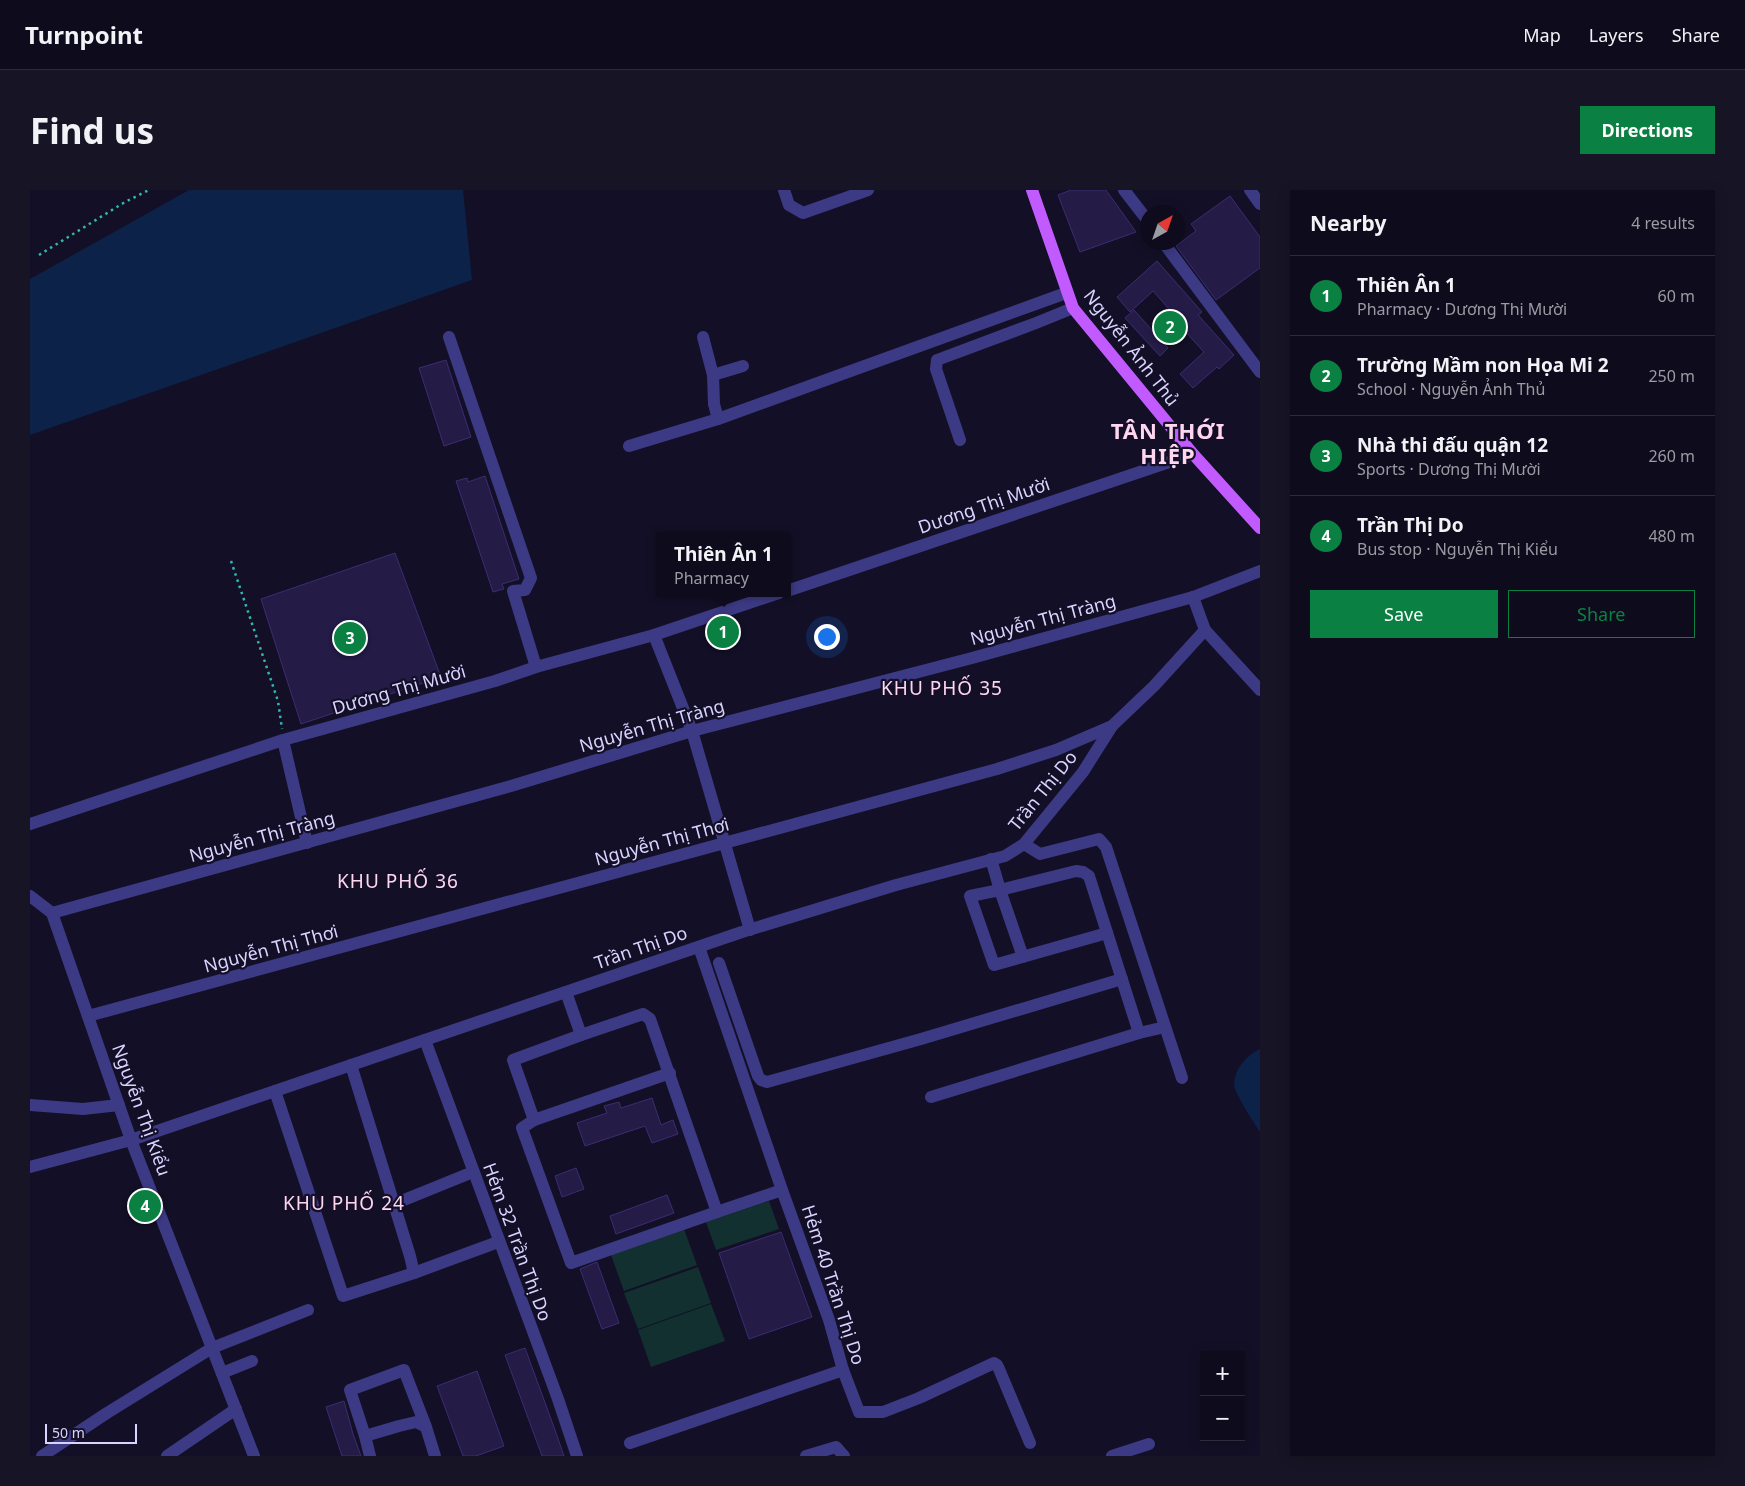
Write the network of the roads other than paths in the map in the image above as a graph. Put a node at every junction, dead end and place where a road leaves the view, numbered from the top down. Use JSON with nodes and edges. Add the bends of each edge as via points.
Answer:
{"nodes":[{"id":1,"x":784,"y":190,"type":"edge"},
{"id":2,"x":868,"y":190,"type":"edge"},
{"id":3,"x":1032,"y":190,"type":"edge"},
{"id":4,"x":1124,"y":190,"type":"edge"},
{"id":5,"x":1250,"y":190,"type":"edge"},
{"id":6,"x":1260,"y":204,"type":"edge"},
{"id":7,"x":1140,"y":211,"type":"edge"},
{"id":8,"x":1169,"y":250,"type":"edge"},
{"id":9,"x":1066,"y":293,"type":"junction"},
{"id":10,"x":1072,"y":308,"type":"junction"},
{"id":11,"x":449,"y":337,"type":"dead end"},
{"id":12,"x":703,"y":337,"type":"dead end"},
{"id":13,"x":743,"y":366,"type":"dead end"},
{"id":14,"x":1260,"y":372,"type":"edge"},
{"id":15,"x":713,"y":375,"type":"junction"},
{"id":16,"x":718,"y":418,"type":"junction"},
{"id":17,"x":960,"y":440,"type":"dead end"},
{"id":18,"x":629,"y":446,"type":"dead end"},
{"id":19,"x":1193,"y":454,"type":"junction"},
{"id":20,"x":1260,"y":528,"type":"edge"},
{"id":21,"x":1260,"y":571,"type":"edge"},
{"id":22,"x":791,"y":590,"type":"edge"},
{"id":23,"x":767,"y":597,"type":"edge"},
{"id":24,"x":1193,"y":597,"type":"junction"},
{"id":25,"x":1205,"y":630,"type":"junction"},
{"id":26,"x":654,"y":635,"type":"junction"},
{"id":27,"x":536,"y":667,"type":"junction"},
{"id":28,"x":1260,"y":690,"type":"edge"},
{"id":29,"x":1112,"y":726,"type":"junction"},
{"id":30,"x":692,"y":731,"type":"junction"},
{"id":31,"x":283,"y":740,"type":"junction"},
{"id":32,"x":30,"y":824,"type":"edge"},
{"id":33,"x":307,"y":842,"type":"junction"},
{"id":34,"x":726,"y":843,"type":"junction"},
{"id":35,"x":1024,"y":844,"type":"junction"},
{"id":36,"x":991,"y":859,"type":"junction"},
{"id":37,"x":1000,"y":890,"type":"junction"},
{"id":38,"x":30,"y":896,"type":"edge"},
{"id":39,"x":48,"y":910,"type":"junction"},
{"id":40,"x":30,"y":912,"type":"edge"},
{"id":41,"x":750,"y":930,"type":"junction"},
{"id":42,"x":1107,"y":933,"type":"junction"},
{"id":43,"x":699,"y":947,"type":"junction"},
{"id":44,"x":1023,"y":957,"type":"junction"},
{"id":45,"x":719,"y":963,"type":"dead end"},
{"id":46,"x":1122,"y":979,"type":"junction"},
{"id":47,"x":566,"y":992,"type":"junction"},
{"id":48,"x":88,"y":1016,"type":"junction"},
{"id":49,"x":1165,"y":1027,"type":"junction"},
{"id":50,"x":1139,"y":1033,"type":"junction"},
{"id":51,"x":581,"y":1035,"type":"junction"},
{"id":52,"x":425,"y":1040,"type":"junction"},
{"id":53,"x":351,"y":1065,"type":"junction"},
{"id":54,"x":670,"y":1073,"type":"junction"},
{"id":55,"x":1182,"y":1078,"type":"dead end"},
{"id":56,"x":275,"y":1091,"type":"junction"},
{"id":57,"x":931,"y":1098,"type":"dead end"},
{"id":58,"x":30,"y":1105,"type":"edge"},
{"id":59,"x":119,"y":1105,"type":"junction"},
{"id":60,"x":534,"y":1120,"type":"junction"},
{"id":61,"x":131,"y":1140,"type":"junction"},
{"id":62,"x":30,"y":1167,"type":"edge"},
{"id":63,"x":473,"y":1172,"type":"junction"},
{"id":64,"x":782,"y":1190,"type":"junction"},
{"id":65,"x":394,"y":1204,"type":"junction"},
{"id":66,"x":718,"y":1212,"type":"junction"},
{"id":67,"x":498,"y":1242,"type":"junction"},
{"id":68,"x":414,"y":1273,"type":"junction"},
{"id":69,"x":308,"y":1310,"type":"dead end"},
{"id":70,"x":212,"y":1348,"type":"junction"},
{"id":71,"x":252,"y":1362,"type":"dead end"},
{"id":72,"x":843,"y":1370,"type":"junction"},
{"id":73,"x":222,"y":1373,"type":"junction"},
{"id":74,"x":236,"y":1409,"type":"junction"},
{"id":75,"x":426,"y":1427,"type":"junction"},
{"id":76,"x":365,"y":1436,"type":"junction"},
{"id":77,"x":630,"y":1443,"type":"dead end"},
{"id":78,"x":1030,"y":1443,"type":"dead end"},
{"id":79,"x":1149,"y":1444,"type":"dead end"},
{"id":80,"x":42,"y":1456,"type":"edge"},
{"id":81,"x":167,"y":1456,"type":"edge"},
{"id":82,"x":254,"y":1456,"type":"edge"},
{"id":83,"x":370,"y":1456,"type":"edge"},
{"id":84,"x":435,"y":1456,"type":"edge"},
{"id":85,"x":577,"y":1456,"type":"edge"},
{"id":86,"x":806,"y":1456,"type":"edge"},
{"id":87,"x":844,"y":1456,"type":"edge"},
{"id":88,"x":1112,"y":1456,"type":"edge"}],
"edges":[{"from":1,"to":2,"type":"street","via":[[789,206],[803,214]]},
{"from":3,"to":9,"type":"main road","name":"Nguyễn Ảnh Thủ"},
{"from":4,"to":7,"type":"street"},
{"from":5,"to":6,"type":"street"},
{"from":8,"to":14,"type":"street"},
{"from":9,"to":10,"type":"main road","name":"Nguyễn Ảnh Thủ"},
{"from":9,"to":16,"type":"street"},
{"from":10,"to":17,"type":"street","via":[[937,360],[936,369]]},
{"from":10,"to":19,"type":"main road","name":"Nguyễn Ảnh Thủ"},
{"from":11,"to":27,"type":"street","via":[[531,578],[525,590],[513,591]]},
{"from":12,"to":15,"type":"street"},
{"from":13,"to":15,"type":"street"},
{"from":15,"to":16,"type":"street"},
{"from":16,"to":18,"type":"street"},
{"from":19,"to":20,"type":"main road","name":"Nguyễn Ảnh Thủ"},
{"from":19,"to":22,"type":"street","name":"Dương Thị Mười"},
{"from":21,"to":24,"type":"street","name":"Nguyễn Thị Tràng"},
{"from":23,"to":26,"type":"street","name":"Dương Thị Mười"},
{"from":24,"to":25,"type":"street"},
{"from":24,"to":30,"type":"street","name":"Nguyễn Thị Tràng"},
{"from":25,"to":28,"type":"street"},
{"from":25,"to":29,"type":"street","name":"Nguyễn Thị Thơi"},
{"from":26,"to":27,"type":"street","name":"Dương Thị Mười"},
{"from":26,"to":30,"type":"street"},
{"from":27,"to":31,"type":"street","name":"Dương Thị Mười"},
{"from":29,"to":34,"type":"street","name":"Nguyễn Thị Thơi","via":[[1056,750],[997,769]]},
{"from":29,"to":35,"type":"street","name":"Trần Thị Do","via":[[1083,772]]},
{"from":30,"to":33,"type":"street","name":"Nguyễn Thị Tràng","via":[[511,786]]},
{"from":30,"to":34,"type":"street"},
{"from":31,"to":32,"type":"street","name":"Dương Thị Mười"},
{"from":31,"to":33,"type":"street"},
{"from":33,"to":39,"type":"street","name":"Nguyễn Thị Tràng"},
{"from":34,"to":41,"type":"street"},
{"from":34,"to":48,"type":"street","name":"Nguyễn Thị Thơi"},
{"from":35,"to":36,"type":"street","name":"Trần Thị Do","via":[[1005,856]]},
{"from":35,"to":49,"type":"street","via":[[1040,854],[1099,839],[1106,847]]},
{"from":36,"to":37,"type":"street"},
{"from":36,"to":41,"type":"street","name":"Trần Thị Do","via":[[896,884]]},
{"from":37,"to":42,"type":"street","via":[[1083,872],[1089,876]]},
{"from":37,"to":44,"type":"street"},
{"from":37,"to":44,"type":"street","via":[[970,896],[994,965]]},
{"from":38,"to":39,"type":"street"},
{"from":39,"to":40,"type":"street","name":"Nguyễn Thị Tràng"},
{"from":39,"to":48,"type":"street","name":"Nguyễn Thị Kiểu"},
{"from":41,"to":43,"type":"street","name":"Trần Thị Do"},
{"from":42,"to":44,"type":"street"},
{"from":42,"to":46,"type":"street"},
{"from":43,"to":47,"type":"street","name":"Trần Thị Do"},
{"from":43,"to":64,"type":"street","name":"Hẻm 40 Trần Thị Do"},
{"from":45,"to":46,"type":"street","via":[[758,1076],[767,1082]]},
{"from":46,"to":50,"type":"street"},
{"from":47,"to":51,"type":"street"},
{"from":47,"to":52,"type":"street","name":"Trần Thị Do"},
{"from":48,"to":59,"type":"street","name":"Nguyễn Thị Kiểu"},
{"from":49,"to":50,"type":"street"},
{"from":49,"to":55,"type":"street"},
{"from":50,"to":57,"type":"street"},
{"from":51,"to":54,"type":"street","via":[[643,1014],[650,1018]]},
{"from":51,"to":60,"type":"street","via":[[513,1060]]},
{"from":52,"to":53,"type":"street","name":"Trần Thị Do"},
{"from":52,"to":63,"type":"street","name":"Hẻm 32 Trần Thị Do"},
{"from":53,"to":56,"type":"street","name":"Trần Thị Do"},
{"from":53,"to":65,"type":"street"},
{"from":54,"to":60,"type":"street"},
{"from":54,"to":66,"type":"street"},
{"from":56,"to":61,"type":"street","name":"Trần Thị Do"},
{"from":56,"to":68,"type":"street","via":[[342,1296]]},
{"from":58,"to":59,"type":"street","via":[[83,1109]]},
{"from":59,"to":61,"type":"street","name":"Nguyễn Thị Kiểu"},
{"from":60,"to":66,"type":"street","via":[[522,1128],[571,1263]]},
{"from":61,"to":62,"type":"street","name":"Trần Thị Do"},
{"from":61,"to":70,"type":"street","name":"Nguyễn Thị Kiểu"},
{"from":63,"to":65,"type":"street"},
{"from":63,"to":67,"type":"street","name":"Hẻm 32 Trần Thị Do"},
{"from":64,"to":66,"type":"street"},
{"from":64,"to":72,"type":"street","name":"Hẻm 40 Trần Thị Do","via":[[829,1320]]},
{"from":65,"to":68,"type":"street"},
{"from":67,"to":68,"type":"street"},
{"from":67,"to":85,"type":"street","name":"Hẻm 32 Trần Thị Do"},
{"from":69,"to":70,"type":"street"},
{"from":70,"to":73,"type":"street","name":"Nguyễn Thị Kiểu"},
{"from":70,"to":80,"type":"street"},
{"from":71,"to":73,"type":"street"},
{"from":72,"to":77,"type":"street"},
{"from":72,"to":78,"type":"street","name":"Hẻm 40 Trần Thị Do","via":[[859,1412],[883,1412],[996,1364]]},
{"from":73,"to":74,"type":"street","name":"Nguyễn Thị Kiểu"},
{"from":74,"to":81,"type":"street"},
{"from":74,"to":82,"type":"street","name":"Nguyễn Thị Kiểu"},
{"from":75,"to":76,"type":"street","via":[[416,1422]]},
{"from":75,"to":76,"type":"street","via":[[404,1370],[350,1390]]},
{"from":75,"to":84,"type":"street"},
{"from":76,"to":83,"type":"street"},
{"from":79,"to":88,"type":"street"},
{"from":86,"to":87,"type":"street","via":[[836,1446]]}]}
